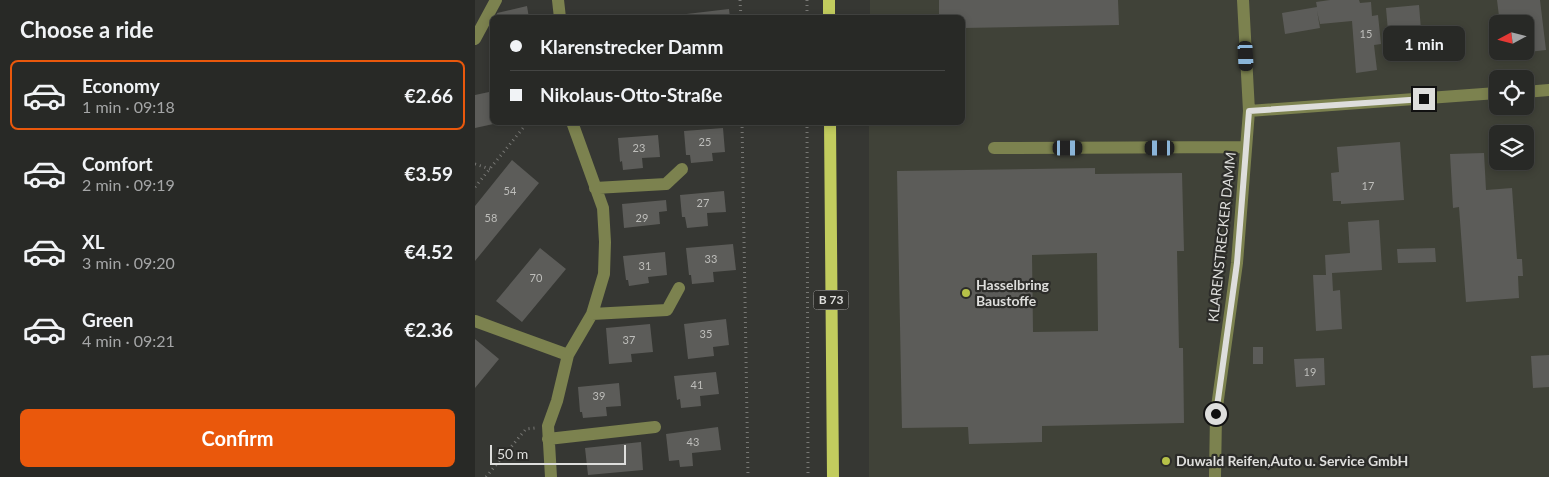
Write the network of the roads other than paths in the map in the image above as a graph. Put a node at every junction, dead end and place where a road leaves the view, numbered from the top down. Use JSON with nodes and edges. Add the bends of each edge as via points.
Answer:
{"nodes":[{"id":1,"x":496,"y":0,"type":"edge"},
{"id":2,"x":558,"y":0,"type":"edge"},
{"id":3,"x":829,"y":0,"type":"edge"},
{"id":4,"x":1243,"y":0,"type":"edge"},
{"id":5,"x":560,"y":15,"type":"edge"},
{"id":6,"x":829,"y":15,"type":"edge"},
{"id":7,"x":475,"y":39,"type":"edge"},
{"id":8,"x":1549,"y":90,"type":"edge"},
{"id":9,"x":1534,"y":91,"type":"edge"},
{"id":10,"x":1489,"y":95,"type":"edge"},
{"id":11,"x":1249,"y":111,"type":"junction"},
{"id":12,"x":573,"y":125,"type":"edge"},
{"id":13,"x":830,"y":125,"type":"edge"},
{"id":14,"x":1246,"y":147,"type":"junction"},
{"id":15,"x":994,"y":148,"type":"dead end"},
{"id":16,"x":682,"y":169,"type":"dead end"},
{"id":17,"x":595,"y":188,"type":"junction"},
{"id":18,"x":679,"y":288,"type":"dead end"},
{"id":19,"x":593,"y":314,"type":"junction"},
{"id":20,"x":475,"y":321,"type":"edge"},
{"id":21,"x":568,"y":355,"type":"junction"},
{"id":22,"x":655,"y":427,"type":"dead end"},
{"id":23,"x":548,"y":433,"type":"junction"},
{"id":24,"x":551,"y":477,"type":"edge"},
{"id":25,"x":833,"y":477,"type":"edge"},
{"id":26,"x":1215,"y":477,"type":"edge"}],
"edges":[{"from":1,"to":7,"type":"street"},
{"from":2,"to":5,"type":"street"},
{"from":3,"to":6,"type":"main road"},
{"from":4,"to":11,"type":"street","name":"KLARENSTRECKER DAMM"},
{"from":8,"to":9,"type":"street"},
{"from":10,"to":11,"type":"street"},
{"from":11,"to":14,"type":"street","name":"KLARENSTRECKER DAMM"},
{"from":12,"to":17,"type":"street"},
{"from":13,"to":25,"type":"main road","number":"B 73"},
{"from":14,"to":15,"type":"street"},
{"from":14,"to":26,"type":"street","name":"KLARENSTRECKER DAMM","via":[[1237,263],[1216,414]]},
{"from":16,"to":17,"type":"street","via":[[666,184]]},
{"from":17,"to":19,"type":"street","via":[[603,208],[605,242],[603,274]]},
{"from":18,"to":19,"type":"street","via":[[667,310]]},
{"from":19,"to":21,"type":"street"},
{"from":20,"to":21,"type":"street"},
{"from":21,"to":23,"type":"street"},
{"from":22,"to":23,"type":"street"},
{"from":23,"to":24,"type":"street"}]}
